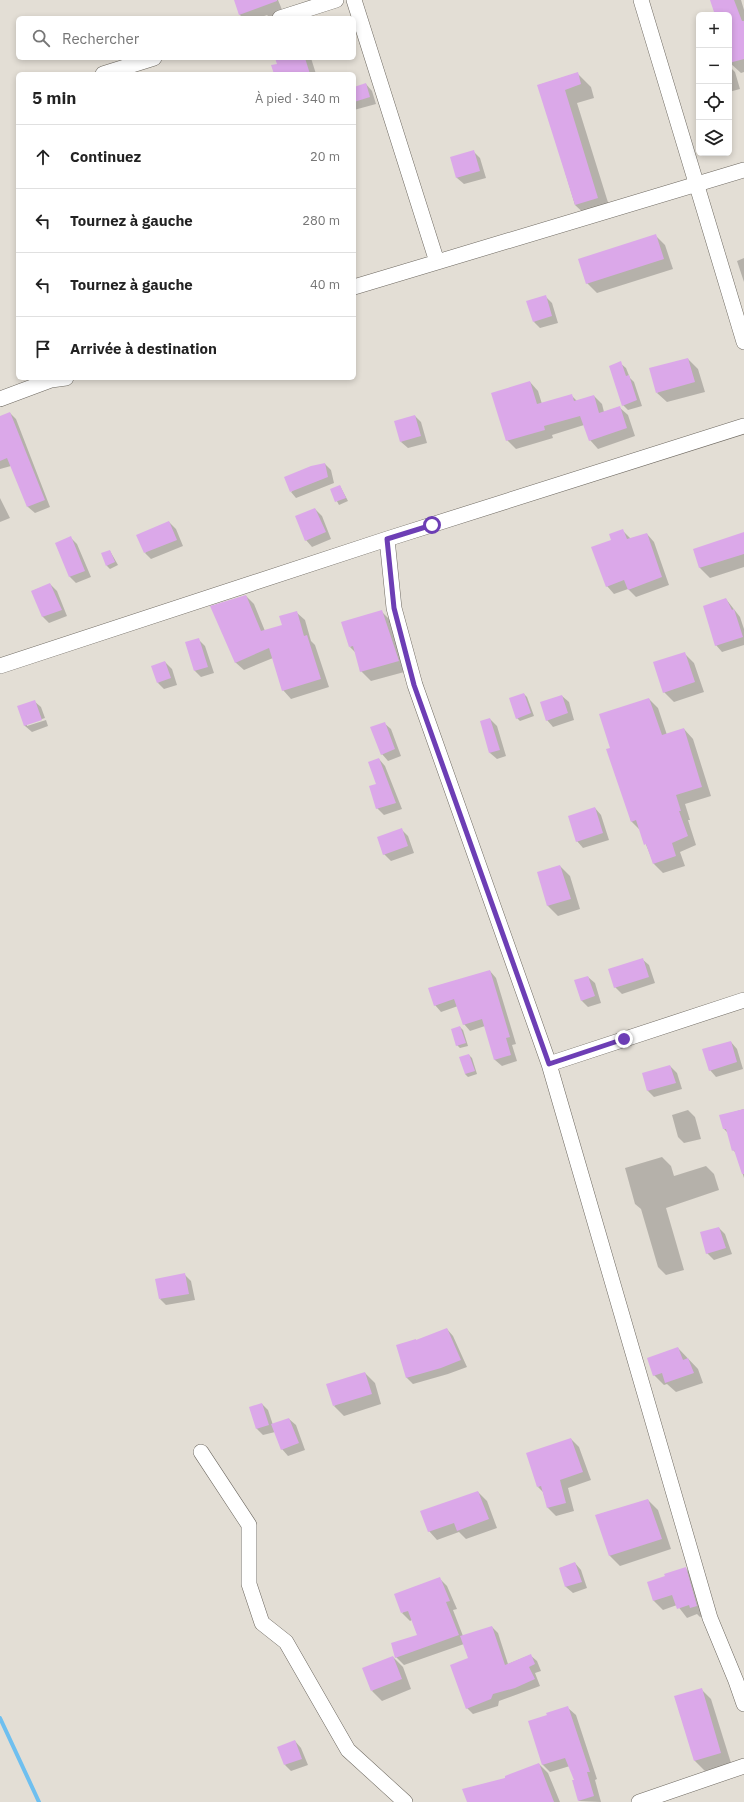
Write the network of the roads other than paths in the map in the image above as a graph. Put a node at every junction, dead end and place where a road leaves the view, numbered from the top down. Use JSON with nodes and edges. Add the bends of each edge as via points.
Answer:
{"nodes":[{"id":1,"x":336,"y":0,"type":"edge"},
{"id":2,"x":354,"y":0,"type":"edge"},
{"id":3,"x":641,"y":0,"type":"edge"},
{"id":4,"x":286,"y":16,"type":"edge"},
{"id":5,"x":148,"y":60,"type":"edge"},
{"id":6,"x":109,"y":72,"type":"edge"},
{"id":7,"x":744,"y":170,"type":"edge"},
{"id":8,"x":696,"y":184,"type":"junction"},
{"id":9,"x":436,"y":262,"type":"junction"},
{"id":10,"x":356,"y":286,"type":"edge"},
{"id":11,"x":744,"y":342,"type":"edge"},
{"id":12,"x":51,"y":380,"type":"edge"},
{"id":13,"x":0,"y":399,"type":"edge"},
{"id":14,"x":744,"y":426,"type":"edge"},
{"id":15,"x":387,"y":539,"type":"junction"},
{"id":16,"x":0,"y":666,"type":"edge"},
{"id":17,"x":744,"y":1000,"type":"edge"},
{"id":18,"x":549,"y":1064,"type":"junction"},
{"id":19,"x":201,"y":1452,"type":"dead end"},
{"id":20,"x":744,"y":1704,"type":"edge"},
{"id":21,"x":744,"y":1766,"type":"edge"},
{"id":22,"x":405,"y":1802,"type":"edge"},
{"id":23,"x":639,"y":1802,"type":"edge"}],
"edges":[{"from":1,"to":4,"type":"street"},
{"from":2,"to":9,"type":"street"},
{"from":3,"to":8,"type":"street"},
{"from":5,"to":6,"type":"street"},
{"from":7,"to":8,"type":"street"},
{"from":8,"to":9,"type":"street"},
{"from":8,"to":11,"type":"street"},
{"from":9,"to":10,"type":"street"},
{"from":12,"to":13,"type":"street"},
{"from":14,"to":15,"type":"street"},
{"from":15,"to":16,"type":"street"},
{"from":15,"to":18,"type":"street","via":[[394,608],[414,685]]},
{"from":17,"to":18,"type":"street"},
{"from":18,"to":20,"type":"street","via":[[710,1618]]},
{"from":19,"to":22,"type":"street","via":[[249,1525],[249,1584],[262,1623],[286,1642],[348,1750]]},
{"from":21,"to":23,"type":"street"}]}
